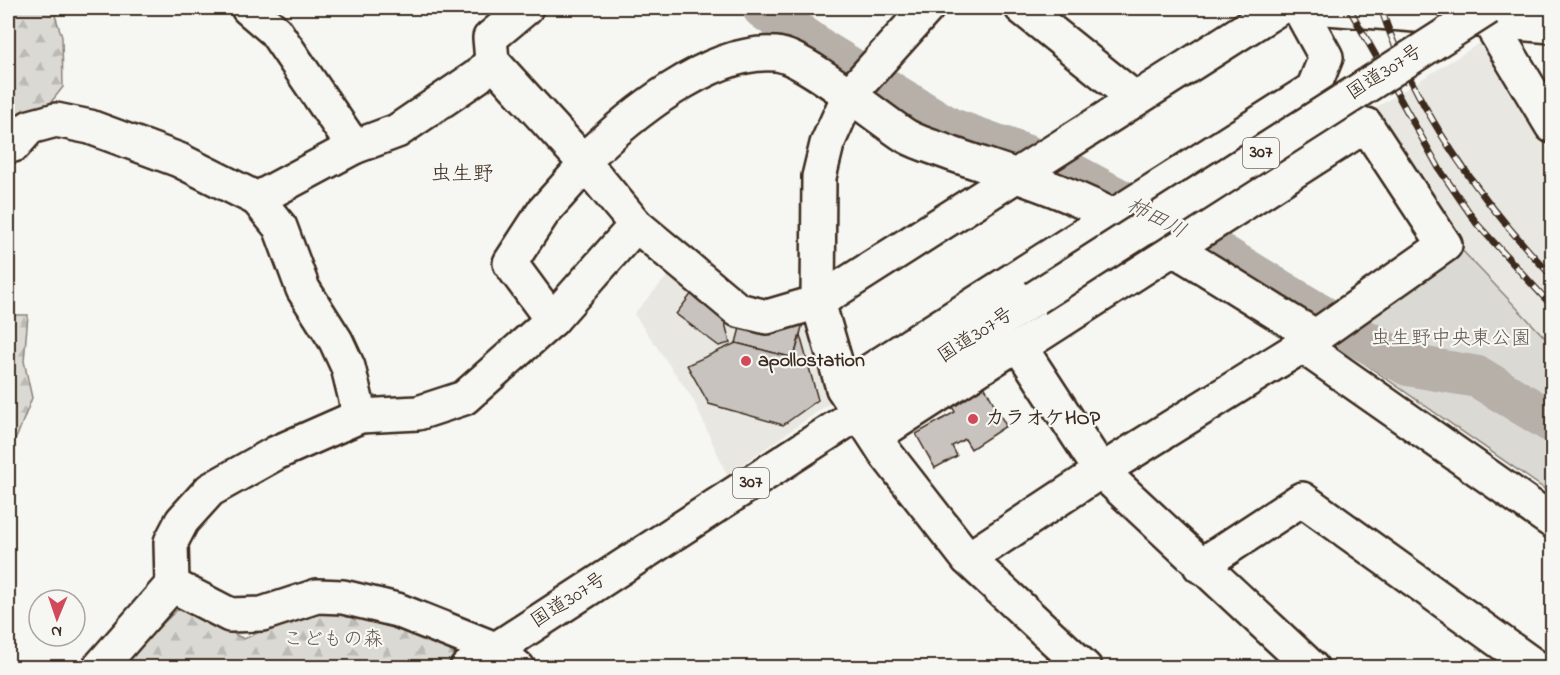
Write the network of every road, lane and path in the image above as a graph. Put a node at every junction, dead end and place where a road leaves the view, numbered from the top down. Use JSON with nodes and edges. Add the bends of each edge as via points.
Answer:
{"nodes":[{"id":1,"x":248,"y":8,"type":"edge"},
{"id":2,"x":526,"y":8,"type":"edge"},
{"id":3,"x":927,"y":8,"type":"edge"},
{"id":4,"x":1023,"y":8,"type":"edge"},
{"id":5,"x":1279,"y":8,"type":"edge"},
{"id":6,"x":1299,"y":8,"type":"edge"},
{"id":7,"x":1327,"y":8,"type":"edge"},
{"id":8,"x":1435,"y":12,"type":"edge"},
{"id":9,"x":1489,"y":14,"type":"edge"},
{"id":10,"x":1552,"y":26,"type":"edge"},
{"id":11,"x":492,"y":61,"type":"junction"},
{"id":12,"x":858,"y":85,"type":"junction"},
{"id":13,"x":1134,"y":98,"type":"junction"},
{"id":14,"x":1552,"y":126,"type":"edge"},
{"id":15,"x":14,"y":145,"type":"dead end"},
{"id":16,"x":354,"y":147,"type":"junction"},
{"id":17,"x":584,"y":163,"type":"junction"},
{"id":18,"x":1019,"y":173,"type":"junction"},
{"id":19,"x":257,"y":199,"type":"junction"},
{"id":20,"x":1115,"y":214,"type":"junction"},
{"id":21,"x":636,"y":225,"type":"junction"},
{"id":22,"x":1172,"y":251,"type":"junction"},
{"id":23,"x":818,"y":302,"type":"junction"},
{"id":24,"x":552,"y":320,"type":"junction"},
{"id":25,"x":1312,"y":339,"type":"junction"},
{"id":26,"x":1020,"y":347,"type":"junction"},
{"id":27,"x":858,"y":412,"type":"junction"},
{"id":28,"x":360,"y":416,"type":"junction"},
{"id":29,"x":1101,"y":471,"type":"junction"},
{"id":30,"x":1552,"y":521,"type":"edge"},
{"id":31,"x":968,"y":559,"type":"junction"},
{"id":32,"x":1200,"y":566,"type":"junction"},
{"id":33,"x":172,"y":585,"type":"junction"},
{"id":34,"x":507,"y":658,"type":"edge"},
{"id":35,"x":99,"y":668,"type":"edge"},
{"id":36,"x":467,"y":668,"type":"edge"},
{"id":37,"x":1085,"y":668,"type":"edge"},
{"id":38,"x":1312,"y":668,"type":"edge"},
{"id":39,"x":1537,"y":668,"type":"edge"}],
"edges":[{"from":1,"to":16,"type":"main road","via":[[275,31]]},
{"from":2,"to":11,"type":"main road","via":[[490,38]]},
{"from":3,"to":12,"type":"main road"},
{"from":4,"to":13,"type":"main road"},
{"from":5,"to":13,"type":"main road"},
{"from":6,"to":20,"type":"main road","via":[[1326,57],[1313,89]]},
{"from":7,"to":8,"type":"main road"},
{"from":8,"to":9,"type":"main road"},
{"from":9,"to":10,"type":"main road"},
{"from":9,"to":14,"type":"main road"},
{"from":9,"to":27,"type":"main road","name":"国道307号","number":"307","bridge":true},
{"from":11,"to":16,"type":"main road","via":[[478,76],[396,131]]},
{"from":11,"to":17,"type":"main road"},
{"from":12,"to":17,"type":"main road","via":[[777,54],[745,57],[698,74],[635,113]]},
{"from":12,"to":18,"type":"main road","via":[[907,137]]},
{"from":12,"to":23,"type":"main road","via":[[827,144],[819,177]]},
{"from":13,"to":18,"type":"main road"},
{"from":15,"to":19,"type":"main road","via":[[30,127],[56,120],[90,127],[179,160]]},
{"from":16,"to":19,"type":"main road"},
{"from":17,"to":21,"type":"main road"},
{"from":17,"to":24,"type":"main road","via":[[544,211],[510,263]]},
{"from":18,"to":20,"type":"main road"},
{"from":18,"to":23,"type":"main road"},
{"from":19,"to":28,"type":"main road","via":[[280,227],[303,288],[336,341],[348,367]]},
{"from":20,"to":22,"type":"main road"},
{"from":20,"to":27,"type":"main road"},
{"from":21,"to":23,"type":"main road","via":[[738,310],[767,316]]},
{"from":21,"to":24,"type":"main road"},
{"from":22,"to":25,"type":"main road"},
{"from":22,"to":25,"type":"main road","via":[[1366,125],[1445,245]]},
{"from":22,"to":26,"type":"main road"},
{"from":23,"to":27,"type":"main road"},
{"from":24,"to":28,"type":"main road","via":[[464,398],[418,414]]},
{"from":25,"to":29,"type":"main road"},
{"from":25,"to":30,"type":"main road"},
{"from":26,"to":27,"type":"main road"},
{"from":26,"to":29,"type":"main road"},
{"from":27,"to":31,"type":"main road"},
{"from":27,"to":34,"type":"main road","name":"国道307号","number":"307"},
{"from":28,"to":33,"type":"main road","via":[[276,453],[210,490],[182,521],[171,542]]},
{"from":29,"to":31,"type":"main road"},
{"from":29,"to":32,"type":"main road"},
{"from":31,"to":37,"type":"main road"},
{"from":32,"to":38,"type":"main road"},
{"from":32,"to":39,"type":"main road","via":[[1302,499]]},
{"from":33,"to":34,"type":"main road","via":[[230,615],[262,614],[317,596],[343,597],[397,610]]},
{"from":33,"to":35,"type":"main road"},
{"from":34,"to":36,"type":"main road","name":"国道307号","number":"307"}]}
